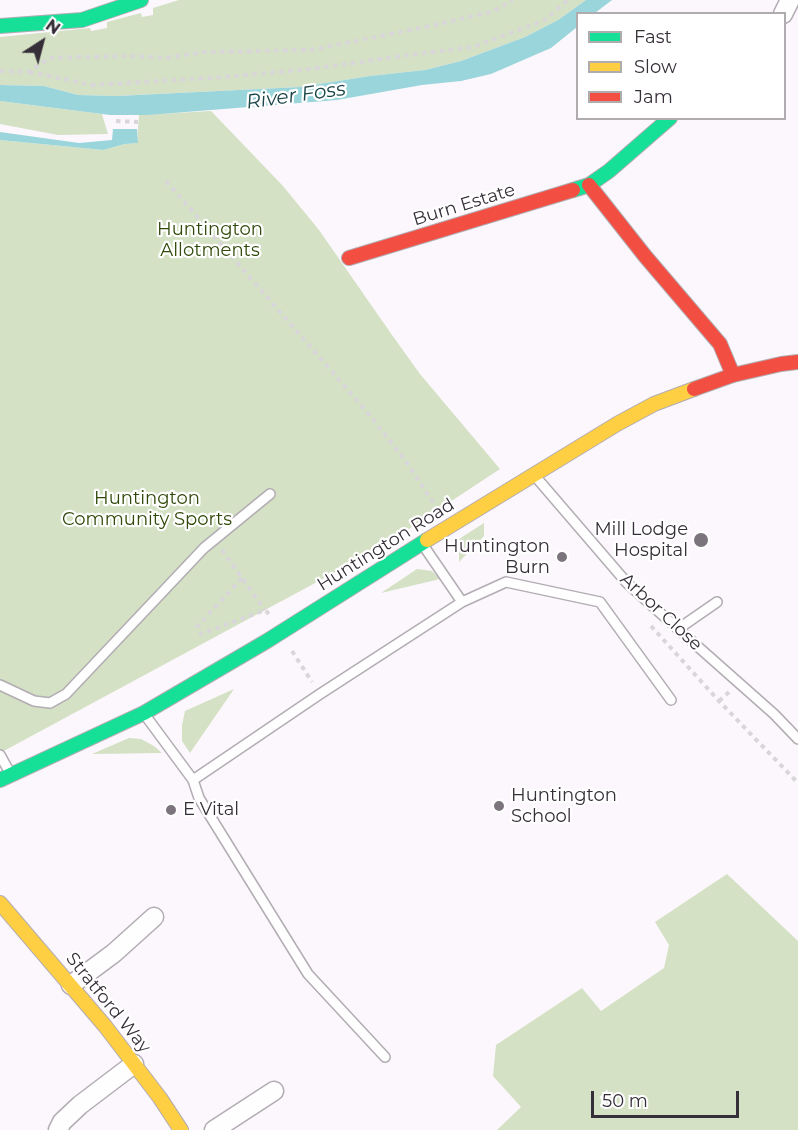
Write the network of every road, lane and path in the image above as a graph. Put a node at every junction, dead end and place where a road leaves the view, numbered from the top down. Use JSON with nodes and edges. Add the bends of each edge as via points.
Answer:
{"nodes":[{"id":1,"x":141,"y":0,"type":"edge"},
{"id":2,"x":513,"y":0,"type":"edge"},
{"id":3,"x":567,"y":0,"type":"edge"},
{"id":4,"x":0,"y":26,"type":"edge"},
{"id":5,"x":0,"y":71,"type":"edge"},
{"id":6,"x":29,"y":72,"type":"junction"},
{"id":7,"x":668,"y":120,"type":"edge"},
{"id":8,"x":116,"y":121,"type":"dead end"},
{"id":9,"x":138,"y":122,"type":"dead end"},
{"id":10,"x":166,"y":181,"type":"dead end"},
{"id":11,"x":589,"y":185,"type":"junction"},
{"id":12,"x":349,"y":258,"type":"dead end"},
{"id":13,"x":798,"y":362,"type":"edge"},
{"id":14,"x":733,"y":375,"type":"junction"},
{"id":15,"x":534,"y":474,"type":"junction"},
{"id":16,"x":270,"y":494,"type":"dead end"},
{"id":17,"x":439,"y":510,"type":"dead end"},
{"id":18,"x":214,"y":540,"type":"junction"},
{"id":19,"x":422,"y":543,"type":"junction"},
{"id":20,"x":242,"y":578,"type":"junction"},
{"id":21,"x":462,"y":602,"type":"junction"},
{"id":22,"x":717,"y":602,"type":"dead end"},
{"id":23,"x":265,"y":610,"type":"junction"},
{"id":24,"x":650,"y":625,"type":"dead end"},
{"id":25,"x":678,"y":629,"type":"junction"},
{"id":26,"x":281,"y":632,"type":"junction"},
{"id":27,"x":0,"y":685,"type":"edge"},
{"id":28,"x":320,"y":694,"type":"junction"},
{"id":29,"x":671,"y":700,"type":"dead end"},
{"id":30,"x":144,"y":712,"type":"junction"},
{"id":31,"x":798,"y":739,"type":"edge"},
{"id":32,"x":0,"y":755,"type":"edge"},
{"id":33,"x":6,"y":778,"type":"edge"},
{"id":34,"x":193,"y":780,"type":"junction"},
{"id":35,"x":798,"y":783,"type":"edge"},
{"id":36,"x":0,"y":903,"type":"edge"},
{"id":37,"x":154,"y":917,"type":"dead end"},
{"id":38,"x":71,"y":985,"type":"junction"},
{"id":39,"x":385,"y":1058,"type":"dead end"},
{"id":40,"x":134,"y":1064,"type":"junction"},
{"id":41,"x":274,"y":1091,"type":"dead end"},
{"id":42,"x":58,"y":1130,"type":"edge"},
{"id":43,"x":181,"y":1130,"type":"edge"},
{"id":44,"x":214,"y":1130,"type":"edge"}],
"edges":[{"from":1,"to":4,"type":"street","via":[[82,20]]},
{"from":2,"to":6,"type":"path","via":[[494,11],[311,50],[204,52],[166,58],[49,58]]},
{"from":3,"to":6,"type":"path","via":[[545,20],[473,47],[310,69],[93,85]]},
{"from":5,"to":6,"type":"path"},
{"from":7,"to":11,"type":"street","name":"Burn Estate"},
{"from":8,"to":9,"type":"path"},
{"from":10,"to":17,"type":"path","via":[[367,412]]},
{"from":11,"to":12,"type":"street","name":"Burn Estate"},
{"from":11,"to":14,"type":"street","via":[[720,344]]},
{"from":13,"to":14,"type":"street","name":"Huntington Road"},
{"from":14,"to":15,"type":"street","name":"Huntington Road","via":[[654,404]]},
{"from":15,"to":19,"type":"street","name":"Huntington Road"},
{"from":15,"to":25,"type":"lane","name":"Arbor Close","via":[[627,583]]},
{"from":16,"to":18,"type":"lane"},
{"from":18,"to":20,"type":"path"},
{"from":18,"to":27,"type":"lane","via":[[66,694],[50,703],[34,701]]},
{"from":19,"to":21,"type":"lane"},
{"from":19,"to":26,"type":"street","name":"Huntington Road"},
{"from":20,"to":23,"type":"path"},
{"from":20,"to":23,"type":"path","via":[[197,627],[201,634]]},
{"from":21,"to":28,"type":"lane"},
{"from":21,"to":29,"type":"lane","via":[[506,582],[600,602]]},
{"from":22,"to":25,"type":"lane"},
{"from":23,"to":26,"type":"path"},
{"from":24,"to":35,"type":"path"},
{"from":25,"to":31,"type":"lane","name":"Arbor Close"},
{"from":26,"to":28,"type":"path"},
{"from":26,"to":30,"type":"street","name":"Huntington Road"},
{"from":28,"to":34,"type":"lane"},
{"from":30,"to":33,"type":"street","name":"Huntington Road"},
{"from":30,"to":34,"type":"lane"},
{"from":32,"to":33,"type":"lane"},
{"from":34,"to":39,"type":"lane","via":[[199,798],[308,974]]},
{"from":36,"to":38,"type":"street","name":"Stratford Way"},
{"from":37,"to":38,"type":"street"},
{"from":38,"to":40,"type":"street","name":"Stratford Way"},
{"from":40,"to":42,"type":"street","via":[[80,1106]]},
{"from":40,"to":43,"type":"street","name":"Stratford Way"},
{"from":41,"to":44,"type":"street"}]}
